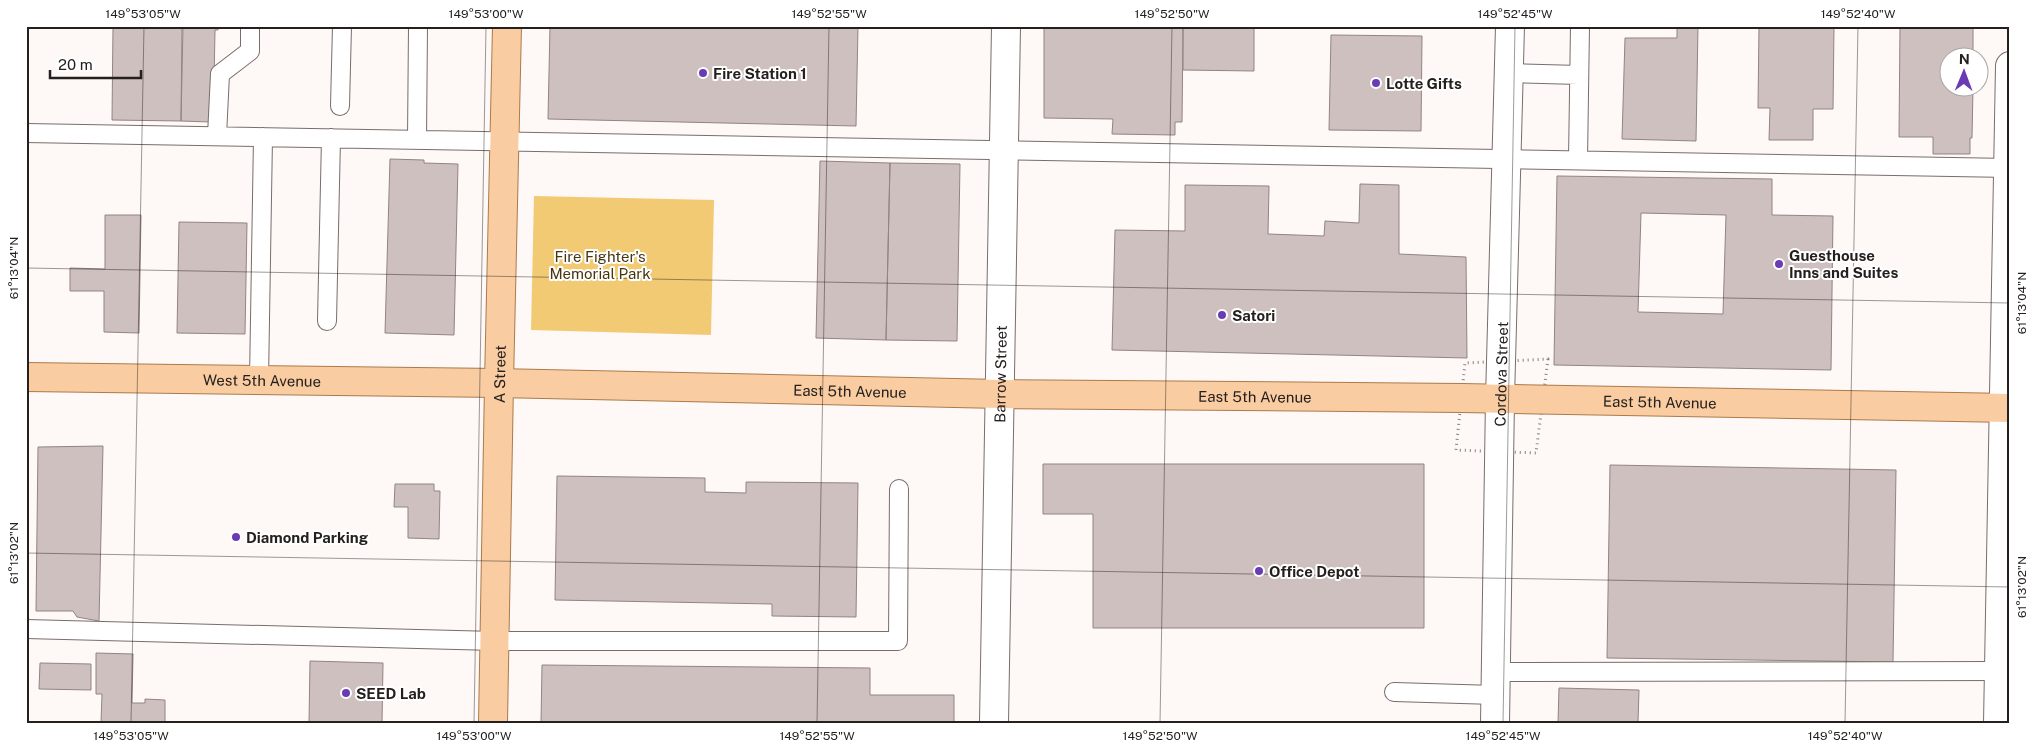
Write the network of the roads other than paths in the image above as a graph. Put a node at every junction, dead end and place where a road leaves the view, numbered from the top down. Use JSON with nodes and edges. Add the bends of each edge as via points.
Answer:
{"nodes":[{"id":1,"x":250,"y":26,"type":"edge"},
{"id":2,"x":342,"y":26,"type":"edge"},
{"id":3,"x":418,"y":26,"type":"edge"},
{"id":4,"x":508,"y":26,"type":"edge"},
{"id":5,"x":1006,"y":26,"type":"edge"},
{"id":6,"x":1510,"y":26,"type":"edge"},
{"id":7,"x":1580,"y":26,"type":"edge"},
{"id":8,"x":2010,"y":66,"type":"edge"},
{"id":9,"x":1508,"y":73,"type":"junction"},
{"id":10,"x":1579,"y":75,"type":"junction"},
{"id":11,"x":340,"y":106,"type":"dead end"},
{"id":12,"x":26,"y":133,"type":"edge"},
{"id":13,"x":217,"y":136,"type":"junction"},
{"id":14,"x":263,"y":137,"type":"junction"},
{"id":15,"x":331,"y":138,"type":"junction"},
{"id":16,"x":417,"y":140,"type":"junction"},
{"id":17,"x":505,"y":141,"type":"junction"},
{"id":18,"x":1004,"y":150,"type":"junction"},
{"id":19,"x":1506,"y":159,"type":"junction"},
{"id":20,"x":1578,"y":160,"type":"junction"},
{"id":21,"x":2008,"y":168,"type":"edge"},
{"id":22,"x":327,"y":321,"type":"dead end"},
{"id":23,"x":26,"y":377,"type":"edge"},
{"id":24,"x":259,"y":380,"type":"junction"},
{"id":25,"x":499,"y":383,"type":"junction"},
{"id":26,"x":1000,"y":394,"type":"junction"},
{"id":27,"x":1500,"y":399,"type":"junction"},
{"id":28,"x":2006,"y":408,"type":"edge"},
{"id":29,"x":899,"y":489,"type":"dead end"},
{"id":30,"x":2005,"y":583,"type":"edge"},
{"id":31,"x":26,"y":629,"type":"edge"},
{"id":32,"x":495,"y":641,"type":"junction"},
{"id":33,"x":1999,"y":671,"type":"junction"},
{"id":34,"x":1495,"y":683,"type":"junction"},
{"id":35,"x":1394,"y":692,"type":"dead end"},
{"id":36,"x":493,"y":723,"type":"edge"},
{"id":37,"x":994,"y":723,"type":"edge"},
{"id":38,"x":1495,"y":723,"type":"edge"},
{"id":39,"x":1998,"y":723,"type":"edge"}],
"edges":[{"from":1,"to":13,"type":"lane","via":[[250,50],[220,74]]},
{"from":2,"to":11,"type":"lane"},
{"from":3,"to":16,"type":"lane"},
{"from":4,"to":17,"type":"main road","name":"A Street"},
{"from":5,"to":18,"type":"street","name":"Barrow Street"},
{"from":6,"to":9,"type":"street","name":"Cordova Street"},
{"from":7,"to":10,"type":"lane"},
{"from":8,"to":21,"type":"street"},
{"from":9,"to":10,"type":"lane"},
{"from":9,"to":19,"type":"street","name":"Cordova Street"},
{"from":10,"to":20,"type":"lane"},
{"from":12,"to":13,"type":"lane"},
{"from":13,"to":14,"type":"lane"},
{"from":14,"to":15,"type":"lane"},
{"from":14,"to":24,"type":"lane"},
{"from":15,"to":16,"type":"lane"},
{"from":15,"to":22,"type":"lane"},
{"from":16,"to":17,"type":"lane"},
{"from":17,"to":18,"type":"lane"},
{"from":17,"to":25,"type":"main road","name":"A Street"},
{"from":18,"to":19,"type":"lane"},
{"from":18,"to":26,"type":"street","name":"Barrow Street"},
{"from":19,"to":20,"type":"lane"},
{"from":19,"to":27,"type":"street","name":"Cordova Street"},
{"from":20,"to":21,"type":"lane"},
{"from":21,"to":28,"type":"street"},
{"from":23,"to":24,"type":"main road","name":"West 5th Avenue"},
{"from":24,"to":25,"type":"main road","name":"West 5th Avenue"},
{"from":25,"to":26,"type":"main road","name":"East 5th Avenue"},
{"from":25,"to":32,"type":"main road","name":"A Street"},
{"from":26,"to":27,"type":"main road","name":"East 5th Avenue"},
{"from":26,"to":37,"type":"street","name":"Barrow Street"},
{"from":27,"to":28,"type":"main road","name":"East 5th Avenue"},
{"from":27,"to":34,"type":"street","name":"Cordova Street"},
{"from":28,"to":30,"type":"street"},
{"from":29,"to":32,"type":"lane","via":[[898,641]]},
{"from":30,"to":33,"type":"street"},
{"from":31,"to":32,"type":"lane"},
{"from":32,"to":36,"type":"main road","name":"A Street"},
{"from":33,"to":34,"type":"lane"},
{"from":33,"to":39,"type":"street"},
{"from":34,"to":35,"type":"lane"},
{"from":34,"to":38,"type":"street","name":"Cordova Street"}]}
